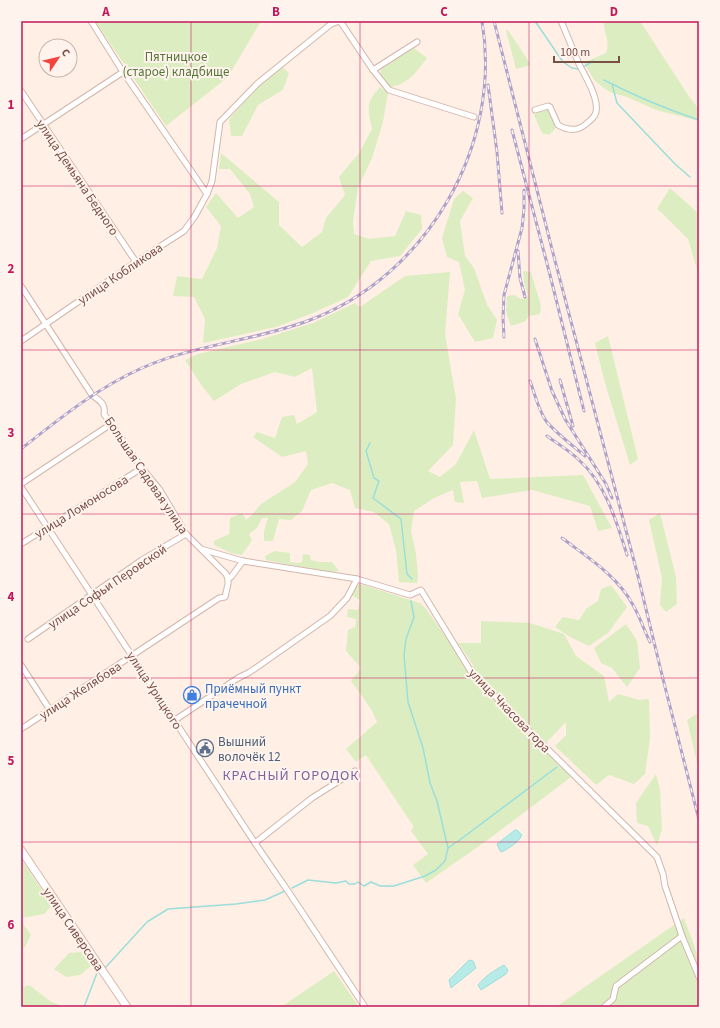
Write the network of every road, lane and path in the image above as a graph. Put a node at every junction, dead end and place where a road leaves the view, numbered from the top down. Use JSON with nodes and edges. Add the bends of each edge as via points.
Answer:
{"nodes":[{"id":1,"x":91,"y":21,"type":"edge"},
{"id":2,"x":561,"y":21,"type":"edge"},
{"id":3,"x":341,"y":22,"type":"edge"},
{"id":4,"x":416,"y":42,"type":"dead end"},
{"id":5,"x":373,"y":70,"type":"junction"},
{"id":6,"x":123,"y":72,"type":"junction"},
{"id":7,"x":21,"y":91,"type":"edge"},
{"id":8,"x":535,"y":110,"type":"dead end"},
{"id":9,"x":474,"y":117,"type":"dead end"},
{"id":10,"x":43,"y":124,"type":"junction"},
{"id":11,"x":21,"y":139,"type":"edge"},
{"id":12,"x":207,"y":194,"type":"junction"},
{"id":13,"x":136,"y":262,"type":"junction"},
{"id":14,"x":21,"y":286,"type":"edge"},
{"id":15,"x":46,"y":324,"type":"junction"},
{"id":16,"x":21,"y":342,"type":"edge"},
{"id":17,"x":111,"y":424,"type":"junction"},
{"id":18,"x":142,"y":468,"type":"junction"},
{"id":19,"x":21,"y":486,"type":"edge"},
{"id":20,"x":47,"y":527,"type":"junction"},
{"id":21,"x":186,"y":534,"type":"junction"},
{"id":22,"x":21,"y":544,"type":"edge"},
{"id":23,"x":202,"y":549,"type":"junction"},
{"id":24,"x":243,"y":561,"type":"junction"},
{"id":25,"x":228,"y":579,"type":"junction"},
{"id":26,"x":357,"y":579,"type":"junction"},
{"id":27,"x":92,"y":595,"type":"junction"},
{"id":28,"x":28,"y":639,"type":"dead end"},
{"id":29,"x":132,"y":656,"type":"junction"},
{"id":30,"x":21,"y":665,"type":"edge"},
{"id":31,"x":50,"y":710,"type":"junction"},
{"id":32,"x":175,"y":720,"type":"junction"},
{"id":33,"x":21,"y":729,"type":"edge"},
{"id":34,"x":355,"y":771,"type":"dead end"},
{"id":35,"x":255,"y":843,"type":"junction"},
{"id":36,"x":21,"y":850,"type":"edge"},
{"id":37,"x":682,"y":936,"type":"junction"},
{"id":38,"x":699,"y":977,"type":"edge"},
{"id":39,"x":127,"y":1007,"type":"edge"},
{"id":40,"x":366,"y":1007,"type":"edge"},
{"id":41,"x":604,"y":1007,"type":"edge"}],
"edges":[{"from":1,"to":6,"type":"street"},
{"from":2,"to":8,"type":"street","via":[[587,78],[595,100],[596,113],[585,126],[574,130],[558,125],[550,107]]},
{"from":3,"to":5,"type":"street"},
{"from":3,"to":12,"type":"street","name":"улица Кобликова","via":[[331,24],[258,83],[220,122],[212,181]]},
{"from":4,"to":5,"type":"street"},
{"from":5,"to":9,"type":"street","via":[[389,90]]},
{"from":6,"to":10,"type":"street"},
{"from":6,"to":12,"type":"street"},
{"from":7,"to":10,"type":"street","name":"улица Демьяна Бедного"},
{"from":10,"to":11,"type":"street"},
{"from":10,"to":13,"type":"street","name":"улица Демьяна Бедного"},
{"from":12,"to":13,"type":"street","name":"улица Кобликова","via":[[184,231]]},
{"from":13,"to":15,"type":"street","name":"улица Кобликова"},
{"from":14,"to":15,"type":"street","name":"Большая Садовая улица"},
{"from":15,"to":16,"type":"street","name":"улица Кобликова"},
{"from":15,"to":17,"type":"street","name":"Большая Садовая улица","via":[[92,395],[102,403],[105,408],[104,414]]},
{"from":17,"to":18,"type":"street","name":"Большая Садовая улица"},
{"from":17,"to":19,"type":"street"},
{"from":18,"to":20,"type":"street","name":"улица Ломоносова"},
{"from":18,"to":21,"type":"street","name":"Большая Садовая улица","via":[[160,490]]},
{"from":19,"to":20,"type":"street","name":"улица Урицкого"},
{"from":20,"to":22,"type":"street","name":"улица Ломоносова"},
{"from":20,"to":27,"type":"street","name":"улица Урицкого"},
{"from":21,"to":23,"type":"street","name":"Большая Садовая улица"},
{"from":21,"to":27,"type":"street","name":"улица Софьи Перовской","via":[[142,560]]},
{"from":23,"to":24,"type":"street","name":"улица Чкасова гора"},
{"from":23,"to":25,"type":"street","name":"Большая Садовая улица","via":[[222,569]]},
{"from":24,"to":25,"type":"street"},
{"from":24,"to":26,"type":"street","name":"улица Чкасова гора"},
{"from":25,"to":29,"type":"street","name":"улица Желябова","via":[[225,597],[219,598]]},
{"from":26,"to":32,"type":"street","via":[[347,598],[330,616]]},
{"from":26,"to":37,"type":"street","name":"улица Чкасова гора","via":[[410,595],[421,590],[470,670],[657,857]]},
{"from":27,"to":28,"type":"street","name":"улица Софьи Перовской"},
{"from":27,"to":29,"type":"street","name":"улица Урицкого"},
{"from":29,"to":31,"type":"street","name":"улица Желябова"},
{"from":29,"to":32,"type":"street","name":"улица Урицкого"},
{"from":30,"to":31,"type":"street"},
{"from":31,"to":33,"type":"street","name":"улица Желябова"},
{"from":32,"to":35,"type":"street","name":"улица Урицкого"},
{"from":34,"to":35,"type":"street","via":[[312,798]]},
{"from":35,"to":40,"type":"street","name":"улица Урицкого"},
{"from":36,"to":39,"type":"street","name":"улица Сиверсова"},
{"from":37,"to":38,"type":"street"},
{"from":37,"to":41,"type":"street","via":[[616,986],[613,999]]}]}
